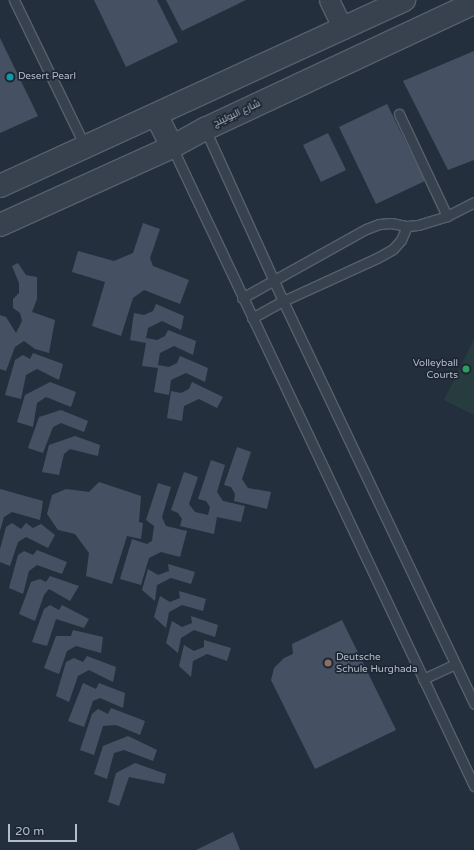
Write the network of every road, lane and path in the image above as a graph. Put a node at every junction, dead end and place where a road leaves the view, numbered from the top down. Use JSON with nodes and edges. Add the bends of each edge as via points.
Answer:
{"nodes":[{"id":1,"x":14,"y":0,"type":"edge"},
{"id":2,"x":328,"y":0,"type":"edge"},
{"id":3,"x":404,"y":0,"type":"edge"},
{"id":4,"x":474,"y":3,"type":"edge"},
{"id":5,"x":342,"y":29,"type":"junction"},
{"id":6,"x":190,"y":98,"type":"junction"},
{"id":7,"x":399,"y":114,"type":"dead end"},
{"id":8,"x":156,"y":115,"type":"junction"},
{"id":9,"x":205,"y":129,"type":"junction"},
{"id":10,"x":172,"y":147,"type":"junction"},
{"id":11,"x":86,"y":148,"type":"junction"},
{"id":12,"x":0,"y":186,"type":"edge"},
{"id":13,"x":474,"y":202,"type":"edge"},
{"id":14,"x":447,"y":216,"type":"junction"},
{"id":15,"x":0,"y":225,"type":"edge"},
{"id":16,"x":407,"y":226,"type":"junction"},
{"id":17,"x":274,"y":281,"type":"junction"},
{"id":18,"x":242,"y":298,"type":"junction"},
{"id":19,"x":283,"y":301,"type":"junction"},
{"id":20,"x":252,"y":318,"type":"junction"},
{"id":21,"x":455,"y":664,"type":"junction"},
{"id":22,"x":423,"y":679,"type":"junction"},
{"id":23,"x":474,"y":704,"type":"edge"},
{"id":24,"x":474,"y":786,"type":"edge"}],
"edges":[{"from":1,"to":11,"type":"lane"},
{"from":2,"to":5,"type":"street"},
{"from":3,"to":5,"type":"street"},
{"from":4,"to":9,"type":"street","name":"شارع البولينج"},
{"from":5,"to":6,"type":"street"},
{"from":6,"to":8,"type":"street"},
{"from":6,"to":9,"type":"street"},
{"from":7,"to":14,"type":"lane"},
{"from":8,"to":10,"type":"street"},
{"from":8,"to":11,"type":"street"},
{"from":9,"to":10,"type":"street","name":"شارع البولينج"},
{"from":9,"to":17,"type":"lane"},
{"from":10,"to":15,"type":"street","name":"شارع البولينج"},
{"from":10,"to":18,"type":"lane"},
{"from":11,"to":12,"type":"street"},
{"from":13,"to":14,"type":"lane"},
{"from":14,"to":16,"type":"lane"},
{"from":16,"to":17,"type":"lane","via":[[392,223],[366,229]]},
{"from":16,"to":19,"type":"lane","via":[[401,240],[393,249]]},
{"from":17,"to":18,"type":"lane"},
{"from":17,"to":19,"type":"lane"},
{"from":18,"to":20,"type":"lane"},
{"from":19,"to":20,"type":"lane"},
{"from":19,"to":21,"type":"lane"},
{"from":20,"to":22,"type":"lane"},
{"from":21,"to":22,"type":"lane"},
{"from":21,"to":23,"type":"lane"},
{"from":22,"to":24,"type":"lane"}]}
